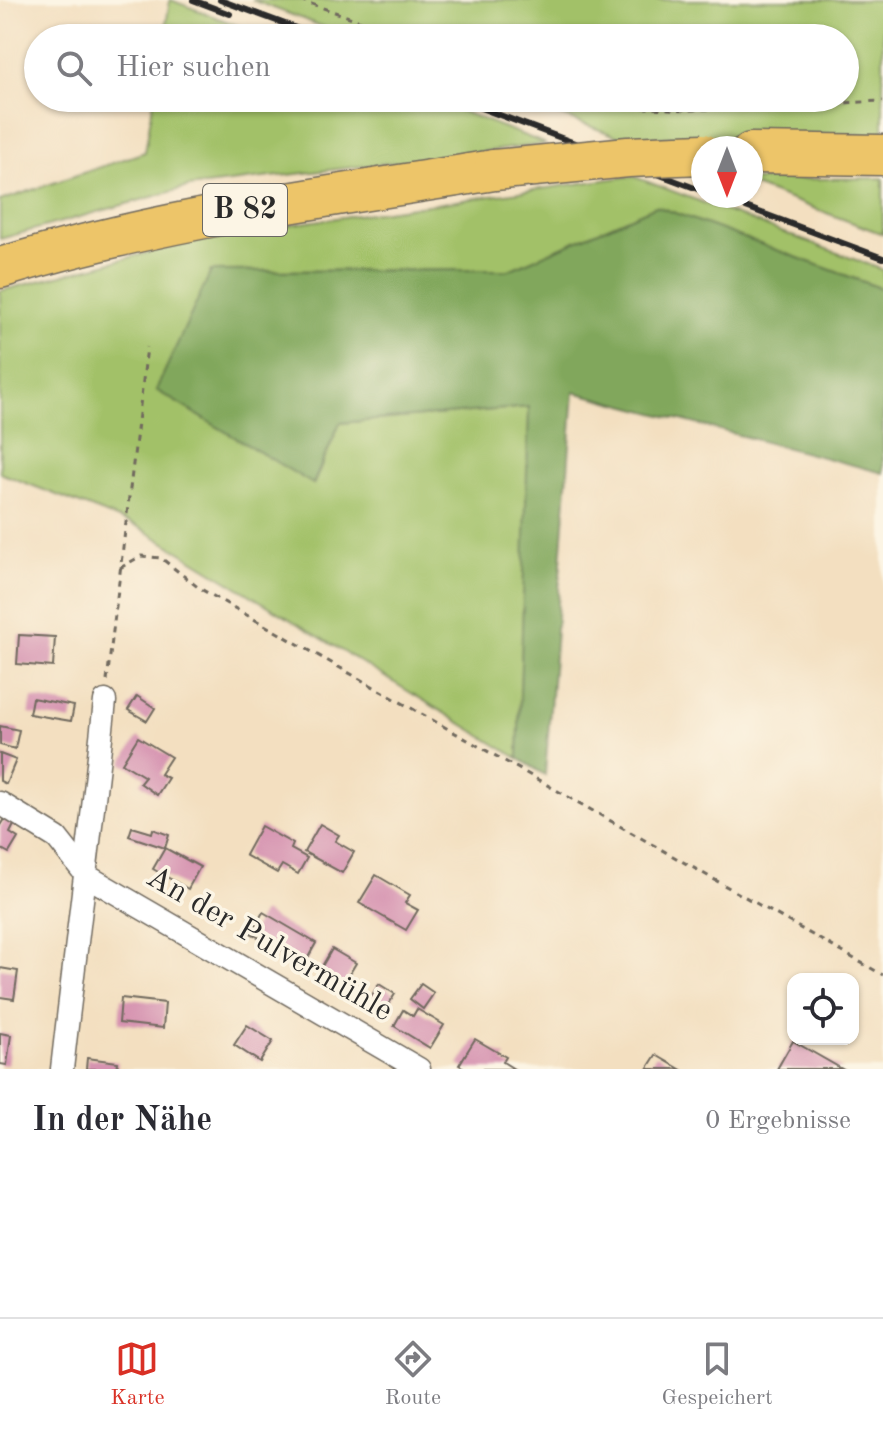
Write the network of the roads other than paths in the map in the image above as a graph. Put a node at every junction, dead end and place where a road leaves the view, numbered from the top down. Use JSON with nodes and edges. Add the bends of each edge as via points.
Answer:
{"nodes":[{"id":1,"x":763,"y":152,"type":"edge"},
{"id":2,"x":691,"y":154,"type":"edge"},
{"id":3,"x":883,"y":155,"type":"edge"},
{"id":4,"x":0,"y":268,"type":"edge"},
{"id":5,"x":105,"y":701,"type":"road end"},
{"id":6,"x":0,"y":803,"type":"edge"},
{"id":7,"x":87,"y":876,"type":"junction"},
{"id":8,"x":62,"y":1069,"type":"edge"},
{"id":9,"x":419,"y":1069,"type":"edge"}],
"edges":[{"from":1,"to":3,"type":"highway"},
{"from":2,"to":4,"type":"highway","number":"B 82","bridge":true,"via":[[494,170],[210,215],[76,244]]},
{"from":5,"to":7,"type":"street"},
{"from":6,"to":7,"type":"street","via":[[57,838]]},
{"from":7,"to":8,"type":"street"},
{"from":7,"to":9,"type":"street","name":"An der Pulvermühle"}]}
